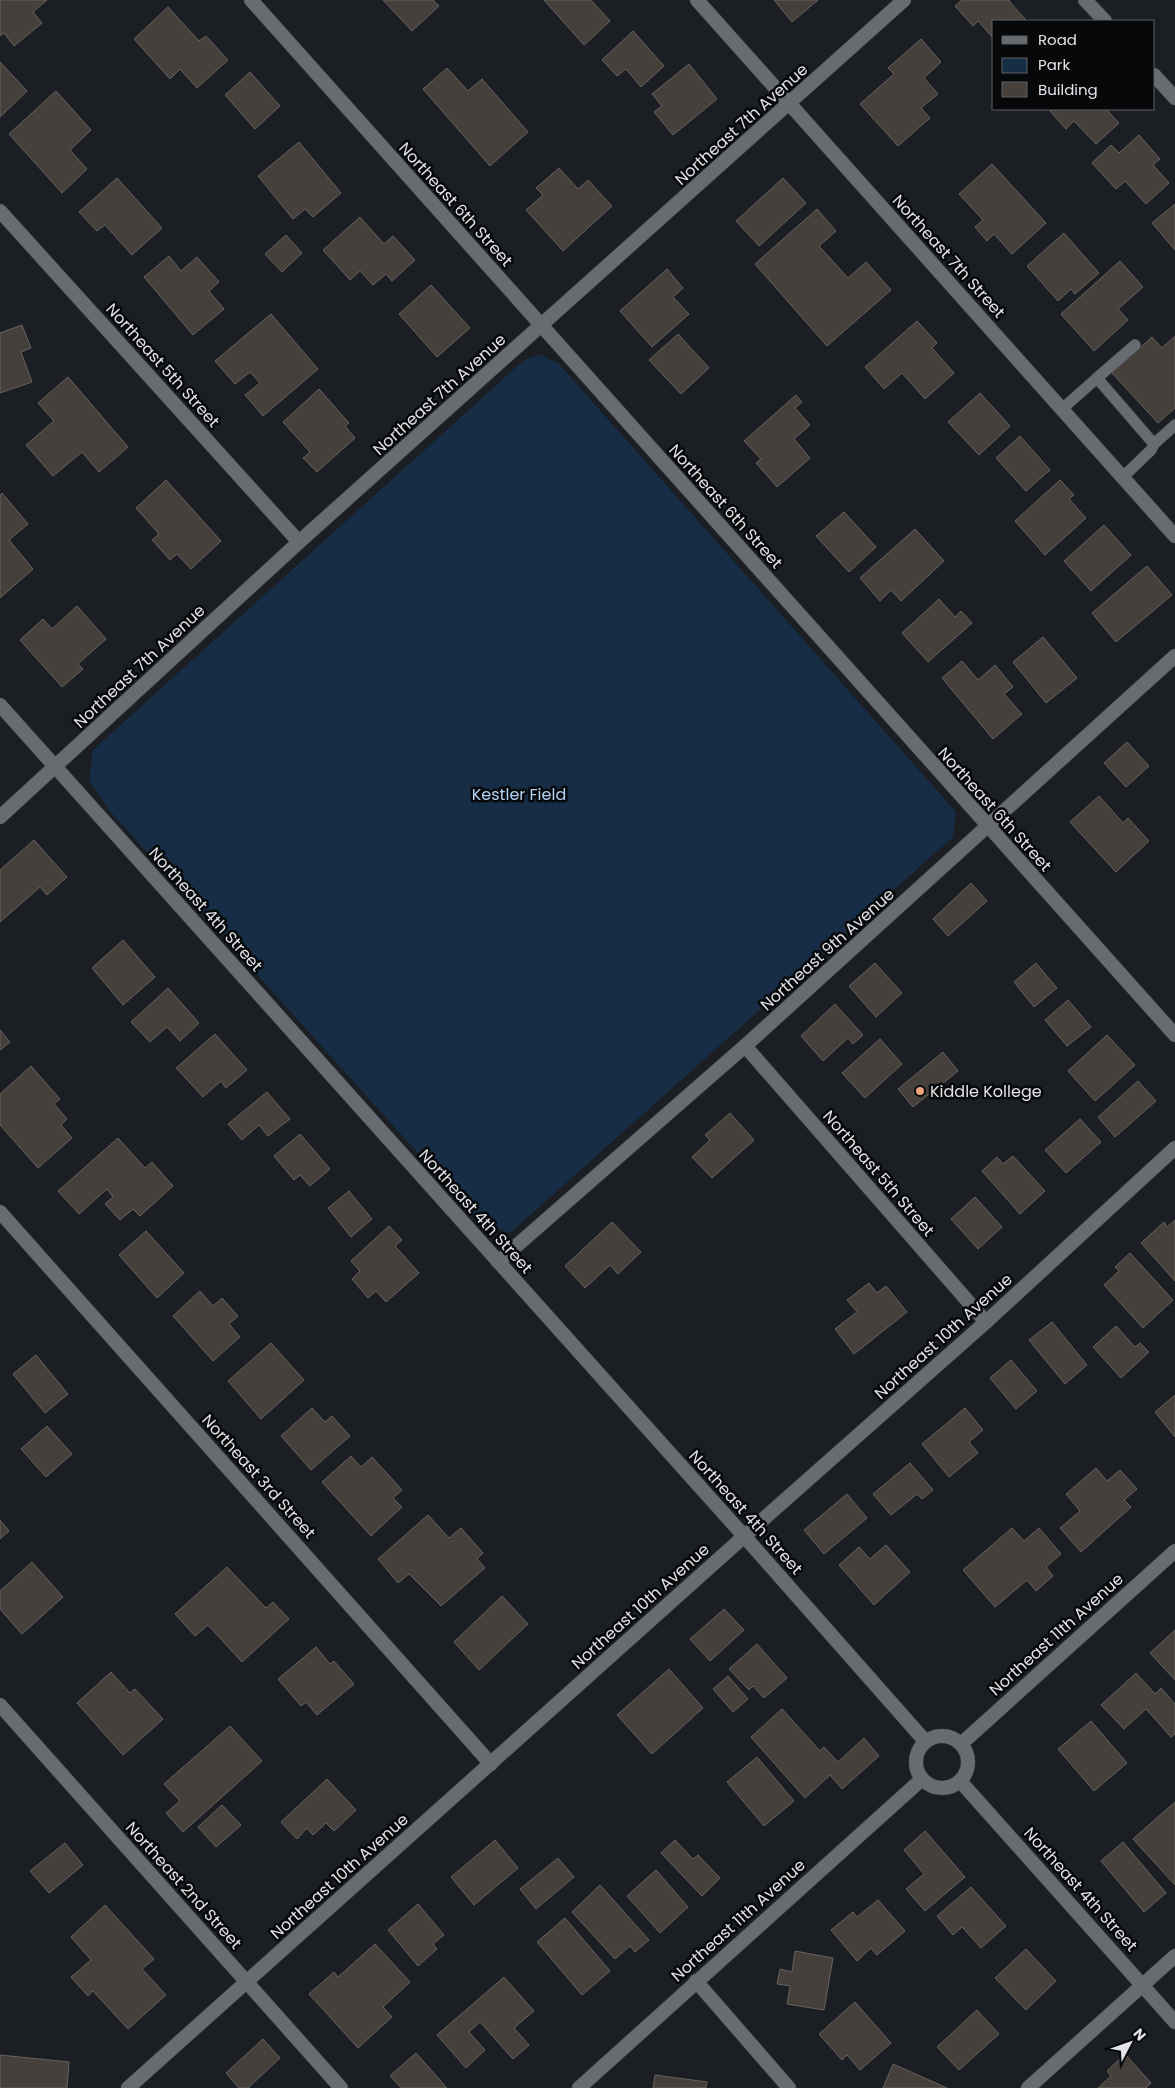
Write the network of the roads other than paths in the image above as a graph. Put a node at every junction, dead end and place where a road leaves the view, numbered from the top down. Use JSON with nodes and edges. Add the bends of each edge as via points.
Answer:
{"nodes":[{"id":1,"x":251,"y":0,"type":"edge"},
{"id":2,"x":697,"y":0,"type":"edge"},
{"id":3,"x":904,"y":0,"type":"edge"},
{"id":4,"x":1085,"y":0,"type":"edge"},
{"id":5,"x":1104,"y":20,"type":"edge"},
{"id":6,"x":1155,"y":76,"type":"edge"},
{"id":7,"x":1175,"y":98,"type":"edge"},
{"id":8,"x":789,"y":104,"type":"junction"},
{"id":9,"x":0,"y":211,"type":"edge"},
{"id":10,"x":542,"y":326,"type":"junction"},
{"id":11,"x":1135,"y":345,"type":"dead end"},
{"id":12,"x":1097,"y":378,"type":"junction"},
{"id":13,"x":1062,"y":409,"type":"junction"},
{"id":14,"x":1175,"y":425,"type":"edge"},
{"id":15,"x":1154,"y":444,"type":"junction"},
{"id":16,"x":1123,"y":477,"type":"junction"},
{"id":17,"x":1175,"y":536,"type":"edge"},
{"id":18,"x":299,"y":542,"type":"junction"},
{"id":19,"x":1175,"y":656,"type":"edge"},
{"id":20,"x":0,"y":705,"type":"edge"},
{"id":21,"x":55,"y":767,"type":"junction"},
{"id":22,"x":0,"y":817,"type":"edge"},
{"id":23,"x":988,"y":827,"type":"junction"},
{"id":24,"x":1175,"y":1035,"type":"edge"},
{"id":25,"x":745,"y":1046,"type":"junction"},
{"id":26,"x":1175,"y":1148,"type":"edge"},
{"id":27,"x":0,"y":1212,"type":"edge"},
{"id":28,"x":498,"y":1262,"type":"junction"},
{"id":29,"x":986,"y":1322,"type":"junction"},
{"id":30,"x":744,"y":1536,"type":"junction"},
{"id":31,"x":1175,"y":1551,"type":"edge"},
{"id":32,"x":0,"y":1705,"type":"edge"},
{"id":33,"x":925,"y":1741,"type":"junction"},
{"id":34,"x":961,"y":1744,"type":"junction"},
{"id":35,"x":491,"y":1764,"type":"junction"},
{"id":36,"x":922,"y":1779,"type":"junction"},
{"id":37,"x":960,"y":1781,"type":"junction"},
{"id":38,"x":1175,"y":1956,"type":"edge"},
{"id":39,"x":696,"y":1981,"type":"junction"},
{"id":40,"x":246,"y":1982,"type":"junction"},
{"id":41,"x":1143,"y":1985,"type":"junction"},
{"id":42,"x":1175,"y":2022,"type":"edge"},
{"id":43,"x":128,"y":2088,"type":"edge"},
{"id":44,"x":341,"y":2088,"type":"edge"},
{"id":45,"x":579,"y":2088,"type":"edge"},
{"id":46,"x":789,"y":2088,"type":"edge"},
{"id":47,"x":1028,"y":2088,"type":"edge"}],
"edges":[{"from":1,"to":10,"type":"street","name":"Northeast 6th Street"},
{"from":2,"to":8,"type":"street","name":"Northeast 7th Street"},
{"from":3,"to":8,"type":"street","name":"Northeast 7th Avenue"},
{"from":4,"to":5,"type":"street"},
{"from":6,"to":7,"type":"street"},
{"from":8,"to":10,"type":"street","name":"Northeast 7th Avenue"},
{"from":8,"to":13,"type":"street","name":"Northeast 7th Street"},
{"from":9,"to":18,"type":"street","name":"Northeast 5th Street"},
{"from":10,"to":18,"type":"street","name":"Northeast 7th Avenue"},
{"from":10,"to":23,"type":"street","name":"Northeast 6th Street"},
{"from":11,"to":12,"type":"lane"},
{"from":12,"to":13,"type":"lane"},
{"from":12,"to":15,"type":"lane"},
{"from":13,"to":16,"type":"street","name":"Northeast 7th Street"},
{"from":14,"to":15,"type":"lane"},
{"from":15,"to":16,"type":"lane"},
{"from":16,"to":17,"type":"street","name":"Northeast 7th Street"},
{"from":18,"to":21,"type":"street","name":"Northeast 7th Avenue"},
{"from":19,"to":23,"type":"street","name":"Northeast 9th Avenue"},
{"from":20,"to":21,"type":"street","name":"Northeast 4th Street"},
{"from":21,"to":22,"type":"street","name":"Northeast 7th Avenue"},
{"from":21,"to":28,"type":"street","name":"Northeast 4th Street"},
{"from":23,"to":24,"type":"street","name":"Northeast 6th Street"},
{"from":23,"to":25,"type":"street","name":"Northeast 9th Avenue"},
{"from":25,"to":28,"type":"street","name":"Northeast 9th Avenue"},
{"from":25,"to":29,"type":"street","name":"Northeast 5th Street"},
{"from":26,"to":29,"type":"street","name":"Northeast 10th Avenue"},
{"from":27,"to":35,"type":"street","name":"Northeast 3rd Street"},
{"from":28,"to":30,"type":"street","name":"Northeast 4th Street"},
{"from":29,"to":30,"type":"street","name":"Northeast 10th Avenue"},
{"from":30,"to":33,"type":"street","name":"Northeast 4th Street"},
{"from":30,"to":35,"type":"street","name":"Northeast 10th Avenue"},
{"from":31,"to":34,"type":"street","name":"Northeast 11th Avenue"},
{"from":32,"to":40,"type":"street","name":"Northeast 2nd Street"},
{"from":33,"to":34,"type":"street","via":[[942,1735],[951,1736]]},
{"from":33,"to":36,"type":"street","via":[[916,1752],[915,1761]]},
{"from":34,"to":37,"type":"street","via":[[968,1763]]},
{"from":35,"to":40,"type":"street","name":"Northeast 10th Avenue"},
{"from":36,"to":37,"type":"street","via":[[936,1788],[945,1788]]},
{"from":36,"to":39,"type":"street","name":"Northeast 11th Avenue"},
{"from":37,"to":41,"type":"street","name":"Northeast 4th Street"},
{"from":38,"to":41,"type":"street"},
{"from":39,"to":45,"type":"street","name":"Northeast 11th Avenue"},
{"from":39,"to":46,"type":"street"},
{"from":40,"to":43,"type":"street","name":"Northeast 10th Avenue"},
{"from":40,"to":44,"type":"street","name":"Northeast 2nd Street"},
{"from":41,"to":42,"type":"street","name":"Northeast 4th Street"},
{"from":41,"to":47,"type":"street"}]}
